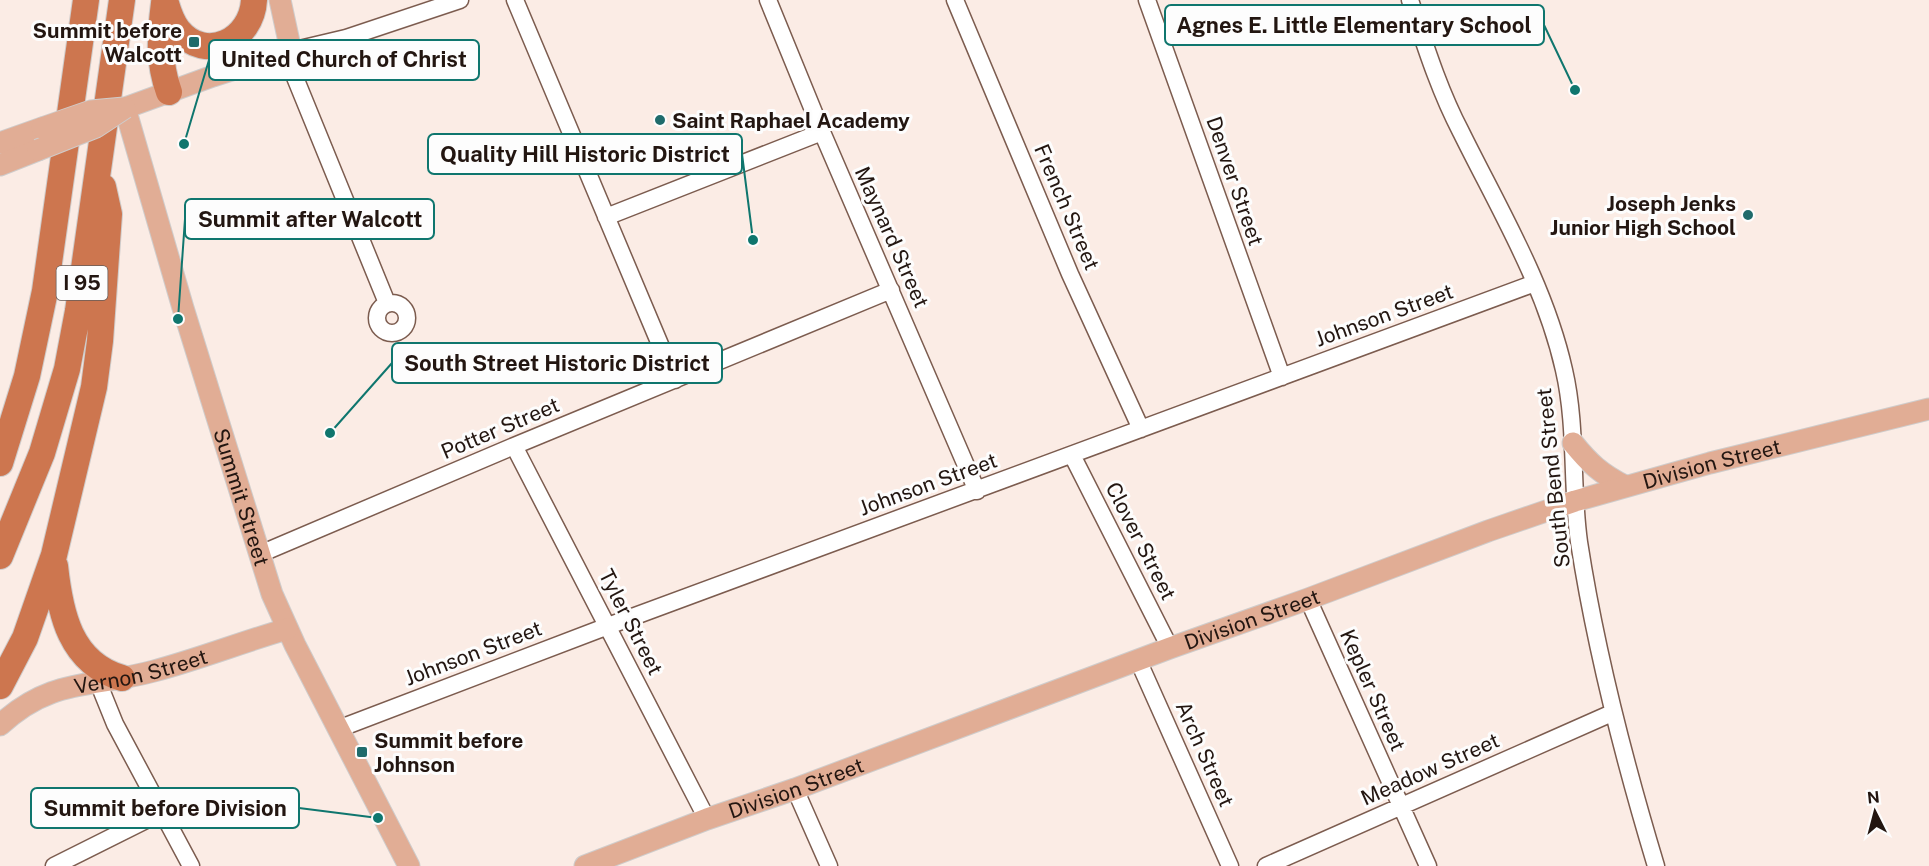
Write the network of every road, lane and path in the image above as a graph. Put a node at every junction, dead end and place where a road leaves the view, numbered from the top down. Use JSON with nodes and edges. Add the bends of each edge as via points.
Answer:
{"nodes":[{"id":1,"x":86,"y":0,"type":"edge"},
{"id":2,"x":122,"y":0,"type":"edge"},
{"id":3,"x":165,"y":0,"type":"edge"},
{"id":4,"x":254,"y":0,"type":"edge"},
{"id":5,"x":280,"y":0,"type":"edge"},
{"id":6,"x":460,"y":0,"type":"edge"},
{"id":7,"x":515,"y":0,"type":"edge"},
{"id":8,"x":768,"y":0,"type":"edge"},
{"id":9,"x":955,"y":0,"type":"edge"},
{"id":10,"x":1146,"y":0,"type":"edge"},
{"id":11,"x":1410,"y":0,"type":"edge"},
{"id":12,"x":291,"y":51,"type":"junction"},
{"id":13,"x":169,"y":92,"type":"junction"},
{"id":14,"x":128,"y":113,"type":"junction"},
{"id":15,"x":822,"y":132,"type":"junction"},
{"id":16,"x":0,"y":143,"type":"edge"},
{"id":17,"x":0,"y":165,"type":"edge"},
{"id":18,"x":98,"y":168,"type":"junction"},
{"id":19,"x":606,"y":217,"type":"junction"},
{"id":20,"x":1535,"y":283,"type":"junction"},
{"id":21,"x":891,"y":291,"type":"junction"},
{"id":22,"x":387,"y":303,"type":"dead end"},
{"id":23,"x":1282,"y":377,"type":"junction"},
{"id":24,"x":675,"y":380,"type":"junction"},
{"id":25,"x":1929,"y":409,"type":"edge"},
{"id":26,"x":1141,"y":429,"type":"junction"},
{"id":27,"x":1573,"y":443,"type":"junction"},
{"id":28,"x":514,"y":446,"type":"junction"},
{"id":29,"x":1072,"y":455,"type":"junction"},
{"id":30,"x":0,"y":464,"type":"edge"},
{"id":31,"x":1625,"y":486,"type":"junction"},
{"id":32,"x":977,"y":491,"type":"junction"},
{"id":33,"x":1575,"y":501,"type":"junction"},
{"id":34,"x":260,"y":554,"type":"junction"},
{"id":35,"x":54,"y":555,"type":"junction"},
{"id":36,"x":0,"y":556,"type":"edge"},
{"id":37,"x":1308,"y":599,"type":"junction"},
{"id":38,"x":608,"y":626,"type":"junction"},
{"id":39,"x":287,"y":629,"type":"junction"},
{"id":40,"x":1170,"y":648,"type":"junction"},
{"id":41,"x":1138,"y":660,"type":"junction"},
{"id":42,"x":110,"y":680,"type":"junction"},
{"id":43,"x":0,"y":686,"type":"edge"},
{"id":44,"x":1612,"y":713,"type":"junction"},
{"id":45,"x":0,"y":725,"type":"edge"},
{"id":46,"x":338,"y":729,"type":"junction"},
{"id":47,"x":795,"y":789,"type":"junction"},
{"id":48,"x":1401,"y":807,"type":"junction"},
{"id":49,"x":162,"y":812,"type":"junction"},
{"id":50,"x":707,"y":819,"type":"junction"},
{"id":51,"x":624,"y":859,"type":"edge"},
{"id":52,"x":54,"y":866,"type":"edge"},
{"id":53,"x":191,"y":866,"type":"edge"},
{"id":54,"x":409,"y":866,"type":"edge"},
{"id":55,"x":585,"y":866,"type":"edge"},
{"id":56,"x":829,"y":866,"type":"edge"},
{"id":57,"x":1230,"y":866,"type":"edge"},
{"id":58,"x":1266,"y":866,"type":"edge"},
{"id":59,"x":1428,"y":866,"type":"edge"},
{"id":60,"x":1656,"y":866,"type":"edge"}],
"edges":[{"from":1,"to":30,"type":"highway","number":"I 95","via":[[45,291],[27,376]]},
{"from":2,"to":18,"type":"highway","number":"I 95"},
{"from":3,"to":4,"type":"highway","via":[[171,20],[183,35],[199,44],[215,46],[244,30]]},
{"from":3,"to":13,"type":"highway","via":[[160,50]]},
{"from":5,"to":12,"type":"main road"},
{"from":6,"to":12,"type":"street","via":[[346,38]]},
{"from":7,"to":19,"type":"street"},
{"from":8,"to":15,"type":"street","name":"Maynard Street"},
{"from":9,"to":26,"type":"street","name":"French Street","via":[[1070,274]]},
{"from":10,"to":23,"type":"street","name":"Denver Street"},
{"from":11,"to":20,"type":"street","name":"South Bend Street","via":[[1436,77]]},
{"from":12,"to":13,"type":"main road"},
{"from":12,"to":22,"type":"street","via":[[294,75]]},
{"from":13,"to":14,"type":"main road"},
{"from":14,"to":16,"type":"main road","bridge":true,"via":[[91,111]]},
{"from":14,"to":17,"type":"main road","bridge":true},
{"from":14,"to":34,"type":"main road","name":"Summit Street"},
{"from":15,"to":19,"type":"street"},
{"from":15,"to":21,"type":"street","name":"Maynard Street"},
{"from":18,"to":35,"type":"highway","via":[[109,214],[99,353]]},
{"from":18,"to":36,"type":"highway","number":"I 95","via":[[78,311],[60,398]]},
{"from":19,"to":24,"type":"street"},
{"from":20,"to":23,"type":"street","name":"Johnson Street"},
{"from":20,"to":27,"type":"street","name":"South Bend Street","via":[[1564,369]]},
{"from":21,"to":24,"type":"street","name":"Potter Street"},
{"from":21,"to":32,"type":"street","name":"Maynard Street"},
{"from":23,"to":26,"type":"street","name":"Johnson Street"},
{"from":24,"to":28,"type":"street","name":"Potter Street"},
{"from":25,"to":31,"type":"main road","name":"Division Street"},
{"from":26,"to":29,"type":"street","name":"Johnson Street"},
{"from":27,"to":31,"type":"main road","via":[[1605,476]]},
{"from":27,"to":33,"type":"street","name":"South Bend Street"},
{"from":28,"to":34,"type":"street","name":"Potter Street"},
{"from":28,"to":38,"type":"street","name":"Tyler Street"},
{"from":29,"to":32,"type":"street","name":"Johnson Street"},
{"from":29,"to":40,"type":"street","name":"Clover Street"},
{"from":31,"to":33,"type":"main road","name":"Division Street"},
{"from":32,"to":38,"type":"street","name":"Johnson Street"},
{"from":33,"to":37,"type":"main road","name":"Division Street"},
{"from":33,"to":44,"type":"street","name":"South Bend Street","via":[[1579,542]]},
{"from":34,"to":39,"type":"main road","name":"Summit Street"},
{"from":35,"to":42,"type":"highway","via":[[61,607],[75,641]]},
{"from":35,"to":43,"type":"highway","via":[[25,638]]},
{"from":37,"to":40,"type":"main road","name":"Division Street"},
{"from":37,"to":48,"type":"street","name":"Kepler Street"},
{"from":38,"to":46,"type":"street","name":"Johnson Street"},
{"from":38,"to":50,"type":"street","name":"Tyler Street"},
{"from":39,"to":42,"type":"main road","name":"Vernon Street","via":[[157,670]]},
{"from":39,"to":46,"type":"main road","name":"Summit Street"},
{"from":40,"to":41,"type":"main road","name":"Division Street"},
{"from":41,"to":47,"type":"main road","name":"Division Street"},
{"from":41,"to":57,"type":"street","name":"Arch Street"},
{"from":42,"to":45,"type":"main road","name":"Vernon Street","via":[[63,687],[42,695]]},
{"from":42,"to":49,"type":"street","via":[[115,724]]},
{"from":44,"to":48,"type":"street","name":"Meadow Street"},
{"from":44,"to":60,"type":"street","name":"South Bend Street"},
{"from":46,"to":54,"type":"main road","name":"Summit Street"},
{"from":47,"to":50,"type":"main road","name":"Division Street"},
{"from":47,"to":56,"type":"street"},
{"from":48,"to":58,"type":"street","name":"Meadow Street"},
{"from":48,"to":59,"type":"street","name":"Kepler Street"},
{"from":49,"to":52,"type":"street"},
{"from":49,"to":53,"type":"street"},
{"from":50,"to":51,"type":"main road","name":"Division Street"},
{"from":51,"to":55,"type":"main road","name":"Division Street"}]}
